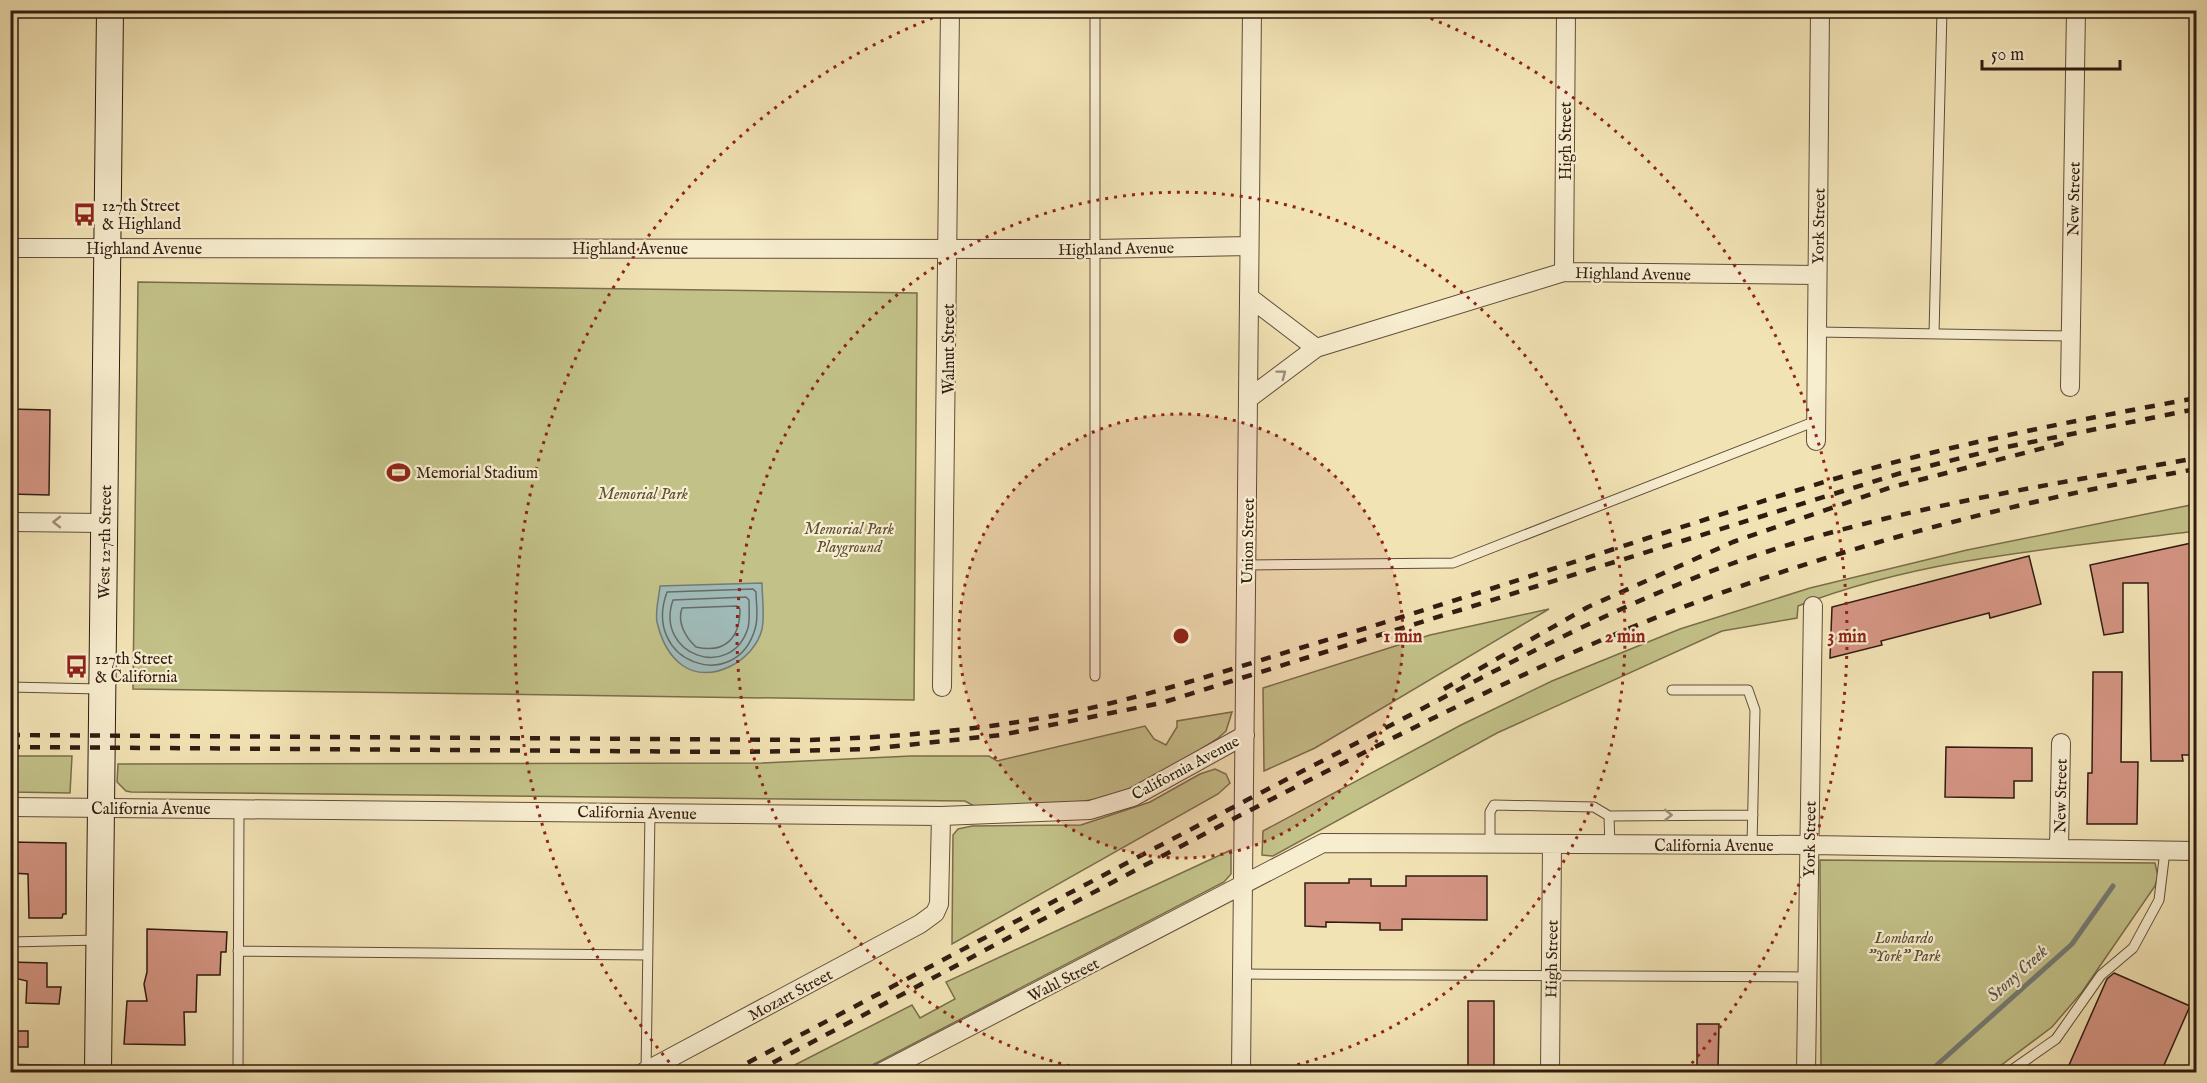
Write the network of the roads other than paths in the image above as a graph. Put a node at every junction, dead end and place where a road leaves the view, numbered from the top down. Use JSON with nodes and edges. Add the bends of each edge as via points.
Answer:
{"nodes":[{"id":1,"x":110,"y":10,"type":"edge"},
{"id":2,"x":950,"y":10,"type":"edge"},
{"id":3,"x":1095,"y":10,"type":"edge"},
{"id":4,"x":1252,"y":10,"type":"edge"},
{"id":5,"x":1566,"y":10,"type":"edge"},
{"id":6,"x":1820,"y":10,"type":"edge"},
{"id":7,"x":1942,"y":10,"type":"edge"},
{"id":8,"x":2076,"y":10,"type":"edge"},
{"id":9,"x":1250,"y":246,"type":"junction"},
{"id":10,"x":10,"y":248,"type":"edge"},
{"id":11,"x":107,"y":248,"type":"junction"},
{"id":12,"x":948,"y":248,"type":"junction"},
{"id":13,"x":1095,"y":249,"type":"junction"},
{"id":14,"x":1564,"y":272,"type":"junction"},
{"id":15,"x":1817,"y":275,"type":"junction"},
{"id":16,"x":1249,"y":297,"type":"junction"},
{"id":17,"x":1817,"y":332,"type":"junction"},
{"id":18,"x":1934,"y":334,"type":"junction"},
{"id":19,"x":2071,"y":336,"type":"junction"},
{"id":20,"x":1316,"y":348,"type":"junction"},
{"id":21,"x":2070,"y":387,"type":"dead end"},
{"id":22,"x":1248,"y":399,"type":"junction"},
{"id":23,"x":1816,"y":420,"type":"junction"},
{"id":24,"x":1816,"y":441,"type":"dead end"},
{"id":25,"x":10,"y":522,"type":"edge"},
{"id":26,"x":104,"y":523,"type":"junction"},
{"id":27,"x":1246,"y":564,"type":"junction"},
{"id":28,"x":1813,"y":606,"type":"dead end"},
{"id":29,"x":1095,"y":676,"type":"dead end"},
{"id":30,"x":10,"y":687,"type":"edge"},
{"id":31,"x":942,"y":687,"type":"dead end"},
{"id":32,"x":102,"y":689,"type":"junction"},
{"id":33,"x":1672,"y":690,"type":"dead end"},
{"id":34,"x":1245,"y":735,"type":"junction"},
{"id":35,"x":2061,"y":743,"type":"dead end"},
{"id":36,"x":10,"y":807,"type":"edge"},
{"id":37,"x":101,"y":808,"type":"junction"},
{"id":38,"x":239,"y":809,"type":"junction"},
{"id":39,"x":651,"y":812,"type":"junction"},
{"id":40,"x":1753,"y":815,"type":"junction"},
{"id":41,"x":941,"y":816,"type":"junction"},
{"id":42,"x":1609,"y":816,"type":"junction"},
{"id":43,"x":1490,"y":845,"type":"junction"},
{"id":44,"x":1752,"y":845,"type":"junction"},
{"id":45,"x":1809,"y":845,"type":"junction"},
{"id":46,"x":1552,"y":846,"type":"junction"},
{"id":47,"x":1610,"y":846,"type":"junction"},
{"id":48,"x":2059,"y":849,"type":"junction"},
{"id":49,"x":2165,"y":851,"type":"junction"},
{"id":50,"x":2196,"y":851,"type":"edge"},
{"id":51,"x":1243,"y":886,"type":"junction"},
{"id":52,"x":99,"y":940,"type":"junction"},
{"id":53,"x":10,"y":942,"type":"edge"},
{"id":54,"x":238,"y":951,"type":"junction"},
{"id":55,"x":648,"y":955,"type":"junction"},
{"id":56,"x":1242,"y":974,"type":"junction"},
{"id":57,"x":1551,"y":976,"type":"junction"},
{"id":58,"x":1807,"y":977,"type":"junction"},
{"id":59,"x":10,"y":1069,"type":"edge"},
{"id":60,"x":98,"y":1072,"type":"edge"},
{"id":61,"x":237,"y":1072,"type":"edge"},
{"id":62,"x":645,"y":1072,"type":"edge"},
{"id":63,"x":882,"y":1072,"type":"edge"},
{"id":64,"x":1241,"y":1072,"type":"edge"},
{"id":65,"x":1550,"y":1072,"type":"edge"},
{"id":66,"x":1806,"y":1072,"type":"edge"},
{"id":67,"x":2009,"y":1072,"type":"edge"}],
"edges":[{"from":1,"to":11,"type":"main road","name":"West 127th Street"},
{"from":2,"to":12,"type":"street","name":"Walnut Street"},
{"from":3,"to":13,"type":"lane"},
{"from":4,"to":9,"type":"street","name":"Union Street"},
{"from":5,"to":14,"type":"street","name":"High Street"},
{"from":6,"to":15,"type":"street","name":"York Street"},
{"from":7,"to":18,"type":"lane"},
{"from":8,"to":19,"type":"street","name":"New Street"},
{"from":9,"to":13,"type":"street","name":"Highland Avenue"},
{"from":9,"to":16,"type":"street","name":"Union Street"},
{"from":10,"to":11,"type":"street","name":"Highland Avenue"},
{"from":11,"to":12,"type":"street","name":"Highland Avenue"},
{"from":11,"to":26,"type":"main road","name":"West 127th Street"},
{"from":12,"to":13,"type":"street","name":"Highland Avenue"},
{"from":12,"to":31,"type":"street","name":"Walnut Street"},
{"from":13,"to":29,"type":"lane"},
{"from":14,"to":15,"type":"street","name":"Highland Avenue"},
{"from":14,"to":20,"type":"street","name":"Highland Avenue"},
{"from":15,"to":17,"type":"street","name":"York Street"},
{"from":16,"to":20,"type":"street"},
{"from":16,"to":22,"type":"street","name":"Union Street"},
{"from":17,"to":18,"type":"lane"},
{"from":17,"to":23,"type":"street","name":"York Street"},
{"from":18,"to":19,"type":"lane"},
{"from":19,"to":21,"type":"street","name":"New Street"},
{"from":22,"to":20,"type":"street","name":"Highland Avenue","one_way":true},
{"from":22,"to":27,"type":"street","name":"Union Street"},
{"from":23,"to":24,"type":"street","name":"York Street"},
{"from":23,"to":27,"type":"lane","via":[[1453,563]]},
{"from":26,"to":25,"type":"street","one_way":true},
{"from":26,"to":32,"type":"main road","name":"West 127th Street"},
{"from":27,"to":34,"type":"street","name":"Union Street"},
{"from":28,"to":45,"type":"street","name":"York Street"},
{"from":30,"to":32,"type":"lane"},
{"from":32,"to":37,"type":"main road","name":"West 127th Street"},
{"from":33,"to":40,"type":"lane","via":[[1748,690],[1755,710]]},
{"from":34,"to":41,"type":"street","name":"California Avenue","via":[[1133,796],[1090,810]]},
{"from":34,"to":51,"type":"street","name":"Union Street"},
{"from":35,"to":48,"type":"street","name":"New Street"},
{"from":36,"to":37,"type":"street","name":"California Avenue"},
{"from":37,"to":38,"type":"street","name":"California Avenue"},
{"from":37,"to":52,"type":"main road","name":"West 127th Street"},
{"from":38,"to":39,"type":"street","name":"California Avenue"},
{"from":38,"to":54,"type":"lane"},
{"from":39,"to":41,"type":"street","name":"California Avenue"},
{"from":39,"to":55,"type":"lane"},
{"from":42,"to":40,"type":"lane","one_way":true},
{"from":40,"to":44,"type":"lane"},
{"from":41,"to":62,"type":"street","name":"Mozart Street","via":[[940,896],[935,913]]},
{"from":42,"to":43,"type":"lane","via":[[1594,807],[1494,805],[1490,812]]},
{"from":42,"to":47,"type":"lane"},
{"from":43,"to":46,"type":"street","name":"California Avenue"},
{"from":43,"to":51,"type":"street","name":"California Avenue","via":[[1323,843]]},
{"from":44,"to":45,"type":"street","name":"California Avenue"},
{"from":44,"to":47,"type":"street","name":"California Avenue"},
{"from":45,"to":48,"type":"street","name":"California Avenue"},
{"from":45,"to":58,"type":"street","name":"York Street"},
{"from":46,"to":47,"type":"street","name":"California Avenue"},
{"from":46,"to":57,"type":"street","name":"High Street"},
{"from":48,"to":49,"type":"street","name":"California Avenue"},
{"from":49,"to":50,"type":"street","name":"California Avenue"},
{"from":49,"to":67,"type":"lane","via":[[2159,900],[2133,948],[2101,975],[2056,1039]]},
{"from":51,"to":56,"type":"street","name":"Union Street"},
{"from":51,"to":63,"type":"street","name":"Wahl Street"},
{"from":52,"to":53,"type":"lane"},
{"from":52,"to":60,"type":"main road","name":"West 127th Street"},
{"from":54,"to":55,"type":"lane"},
{"from":54,"to":61,"type":"lane"},
{"from":55,"to":62,"type":"lane"},
{"from":56,"to":57,"type":"lane"},
{"from":56,"to":64,"type":"street","name":"Union Street"},
{"from":57,"to":58,"type":"lane"},
{"from":57,"to":65,"type":"street","name":"High Street"},
{"from":58,"to":66,"type":"street","name":"York Street"},
{"from":59,"to":60,"type":"lane"}]}
